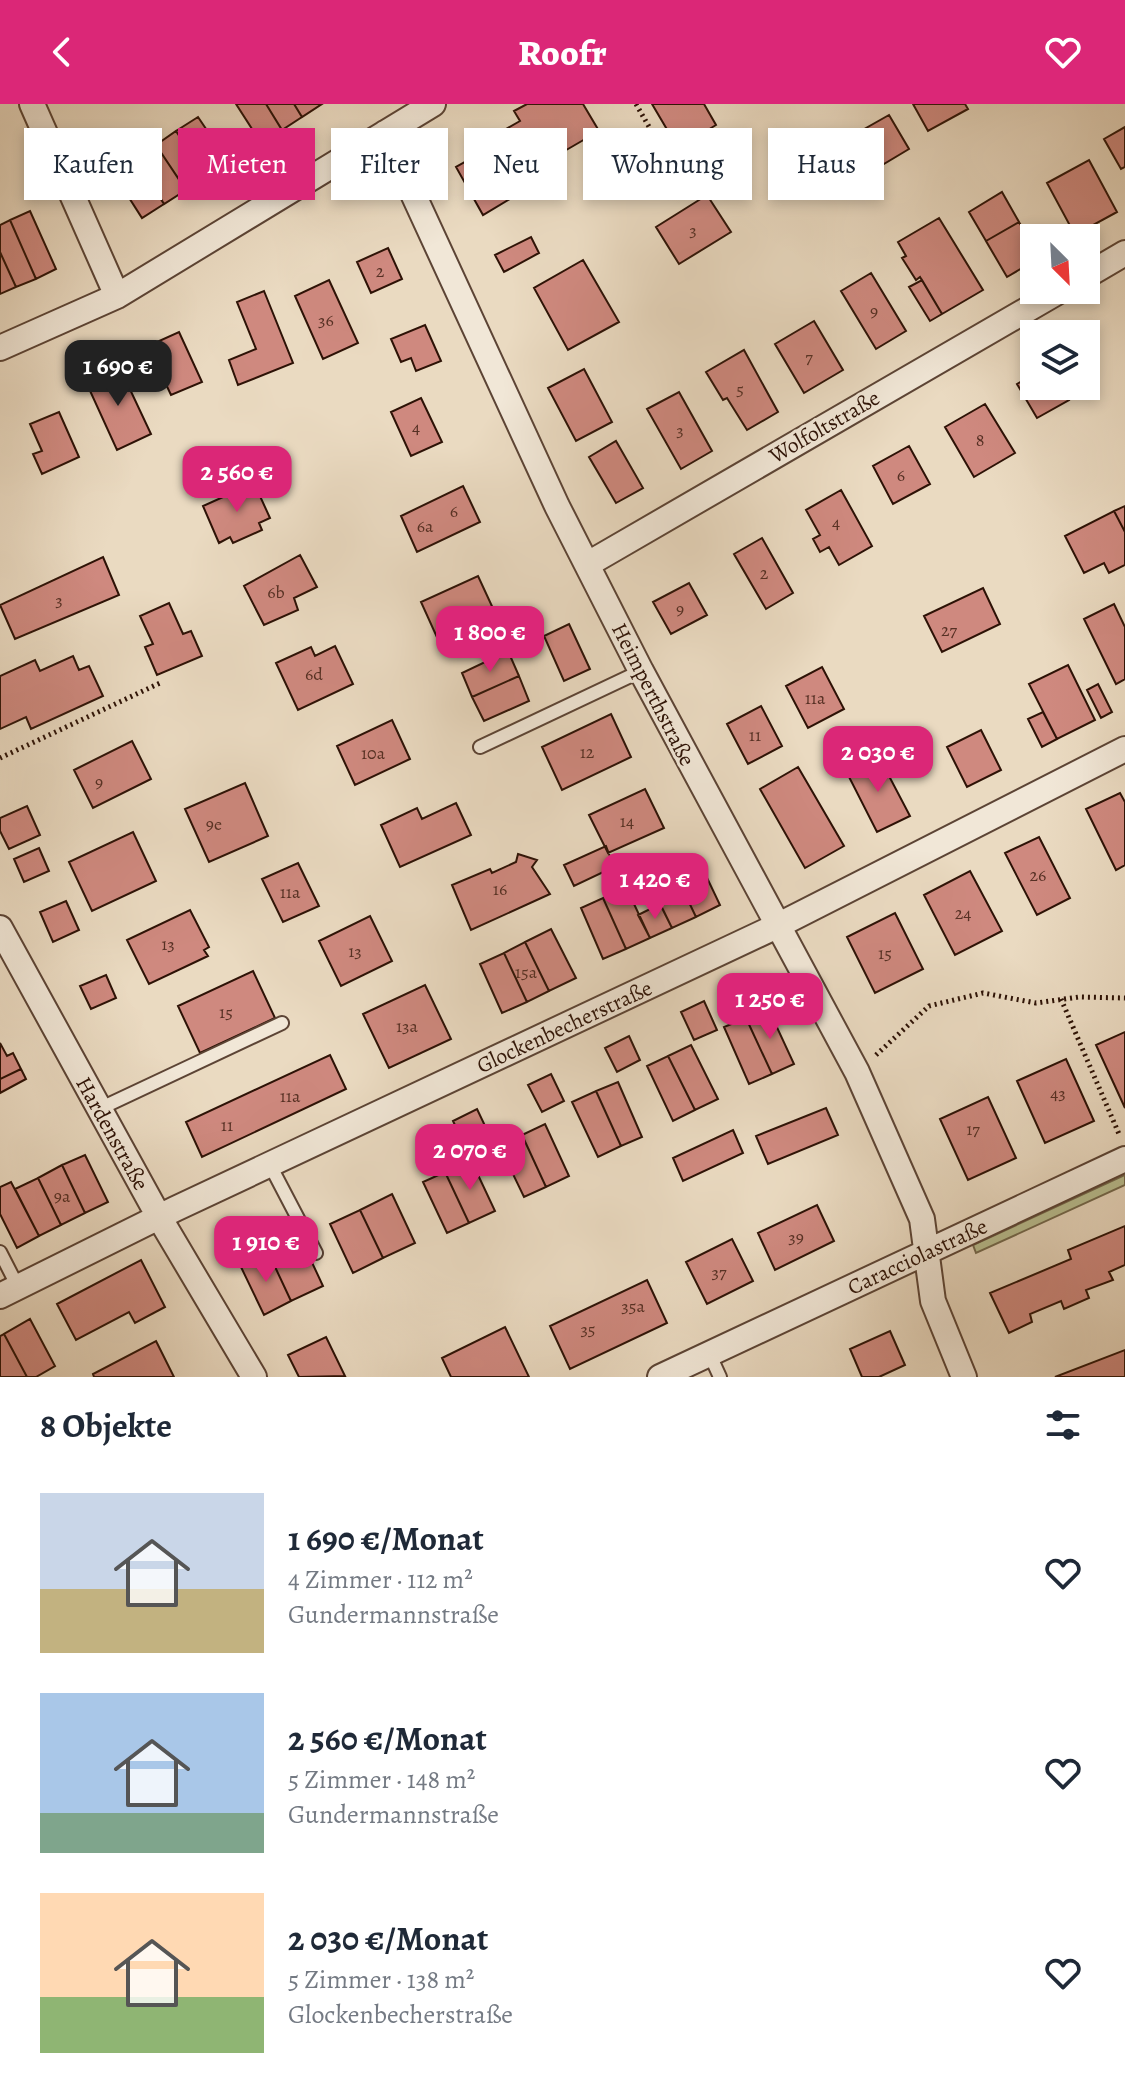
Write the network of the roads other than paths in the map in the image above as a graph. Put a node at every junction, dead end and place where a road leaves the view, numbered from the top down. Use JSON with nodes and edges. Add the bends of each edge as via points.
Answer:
{"nodes":[{"id":1,"x":32,"y":104,"type":"edge"},
{"id":2,"x":433,"y":104,"type":"edge"},
{"id":3,"x":393,"y":128,"type":"edge"},
{"id":4,"x":331,"y":166,"type":"edge"},
{"id":5,"x":416,"y":200,"type":"edge"},
{"id":6,"x":1125,"y":253,"type":"edge"},
{"id":7,"x":1100,"y":268,"type":"edge"},
{"id":8,"x":117,"y":296,"type":"junction"},
{"id":9,"x":1037,"y":304,"type":"edge"},
{"id":10,"x":0,"y":348,"type":"edge"},
{"id":11,"x":588,"y":564,"type":"junction"},
{"id":12,"x":641,"y":671,"type":"junction"},
{"id":13,"x":480,"y":747,"type":"dead end"},
{"id":14,"x":1125,"y":749,"type":"edge"},
{"id":15,"x":777,"y":926,"type":"junction"},
{"id":16,"x":0,"y":928,"type":"edge"},
{"id":17,"x":282,"y":1023,"type":"dead end"},
{"id":18,"x":99,"y":1109,"type":"junction"},
{"id":19,"x":1123,"y":1149,"type":"edge"},
{"id":20,"x":270,"y":1165,"type":"junction"},
{"id":21,"x":159,"y":1217,"type":"junction"},
{"id":22,"x":927,"y":1251,"type":"junction"},
{"id":23,"x":0,"y":1252,"type":"edge"},
{"id":24,"x":316,"y":1253,"type":"dead end"},
{"id":25,"x":9,"y":1292,"type":"edge"},
{"id":26,"x":709,"y":1353,"type":"junction"},
{"id":27,"x":254,"y":1377,"type":"edge"},
{"id":28,"x":660,"y":1377,"type":"edge"},
{"id":29,"x":720,"y":1377,"type":"edge"},
{"id":30,"x":964,"y":1377,"type":"edge"}],
"edges":[{"from":1,"to":8,"type":"street"},
{"from":2,"to":3,"type":"street"},
{"from":4,"to":8,"type":"street"},
{"from":5,"to":11,"type":"street","name":"Heimperthstraße"},
{"from":6,"to":7,"type":"street"},
{"from":8,"to":10,"type":"street"},
{"from":9,"to":11,"type":"street","name":"Wolfoltstraße"},
{"from":11,"to":12,"type":"street","name":"Heimperthstraße"},
{"from":12,"to":13,"type":"lane"},
{"from":12,"to":15,"type":"street","name":"Heimperthstraße"},
{"from":14,"to":15,"type":"street","name":"Glockenbecherstraße"},
{"from":15,"to":20,"type":"street","name":"Glockenbecherstraße"},
{"from":15,"to":22,"type":"street","name":"Heimperthstraße","via":[[857,1072],[922,1219]]},
{"from":16,"to":18,"type":"street","name":"Hardenstraße"},
{"from":17,"to":18,"type":"lane"},
{"from":18,"to":21,"type":"street","name":"Hardenstraße"},
{"from":19,"to":22,"type":"street","name":"Caracciolastraße"},
{"from":20,"to":21,"type":"street","name":"Glockenbecherstraße"},
{"from":20,"to":24,"type":"lane"},
{"from":21,"to":25,"type":"street","name":"Glockenbecherstraße"},
{"from":21,"to":27,"type":"street","name":"Hardenstraße"},
{"from":22,"to":26,"type":"street","name":"Caracciolastraße"},
{"from":22,"to":30,"type":"street","name":"Heimperthstraße","via":[[933,1301]]},
{"from":23,"to":25,"type":"lane"},
{"from":26,"to":28,"type":"street","name":"Caracciolastraße"},
{"from":26,"to":29,"type":"lane"}]}
